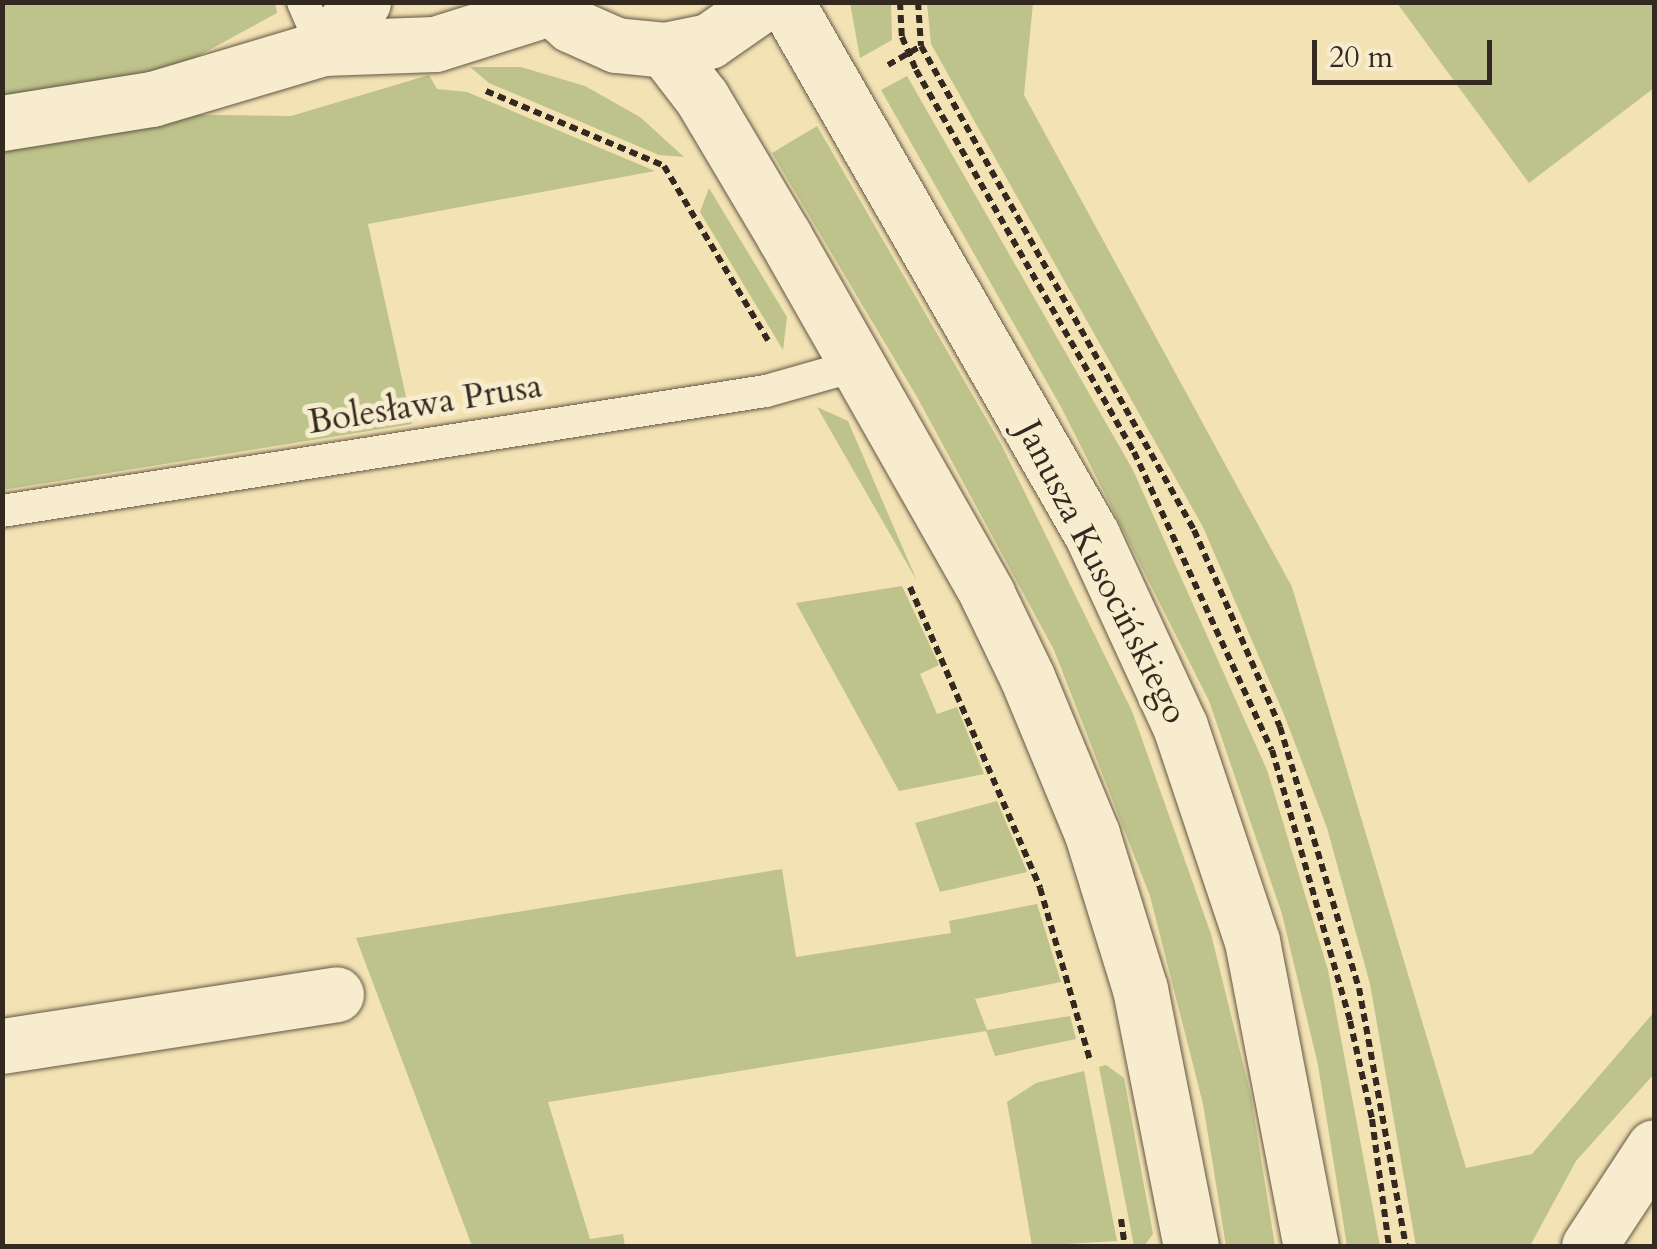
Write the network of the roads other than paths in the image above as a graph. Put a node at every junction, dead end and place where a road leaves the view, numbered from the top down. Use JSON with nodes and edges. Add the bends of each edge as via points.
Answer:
{"nodes":[{"id":1,"x":364,"y":2,"type":"edge"},
{"id":2,"x":766,"y":2,"type":"edge"},
{"id":3,"x":786,"y":2,"type":"edge"},
{"id":4,"x":548,"y":5,"type":"edge"},
{"id":5,"x":313,"y":25,"type":"edge"},
{"id":6,"x":665,"y":50,"type":"junction"},
{"id":7,"x":2,"y":123,"type":"edge"},
{"id":8,"x":858,"y":365,"type":"junction"},
{"id":9,"x":2,"y":511,"type":"edge"},
{"id":10,"x":336,"y":994,"type":"dead end"},
{"id":11,"x":2,"y":1046,"type":"edge"},
{"id":12,"x":1654,"y":1147,"type":"edge"},
{"id":13,"x":1191,"y":1246,"type":"edge"},
{"id":14,"x":1311,"y":1246,"type":"edge"},
{"id":15,"x":1589,"y":1246,"type":"edge"}],
"edges":[{"from":1,"to":5,"type":"street"},
{"from":2,"to":6,"type":"street","via":[[708,41]]},
{"from":3,"to":14,"type":"street","name":"Janusza Kusocińskiego","via":[[1092,535],[1180,726],[1252,941]]},
{"from":4,"to":5,"type":"street","via":[[435,44]]},
{"from":4,"to":6,"type":"street","via":[[616,45]]},
{"from":5,"to":7,"type":"street","via":[[152,98]]},
{"from":6,"to":8,"type":"street","via":[[718,123]]},
{"from":8,"to":9,"type":"lane","name":"Bolesława Prusa","via":[[795,384]]},
{"from":8,"to":13,"type":"street","via":[[987,594],[1081,805],[1144,1008]]},
{"from":10,"to":11,"type":"street"},
{"from":12,"to":15,"type":"street"}]}
